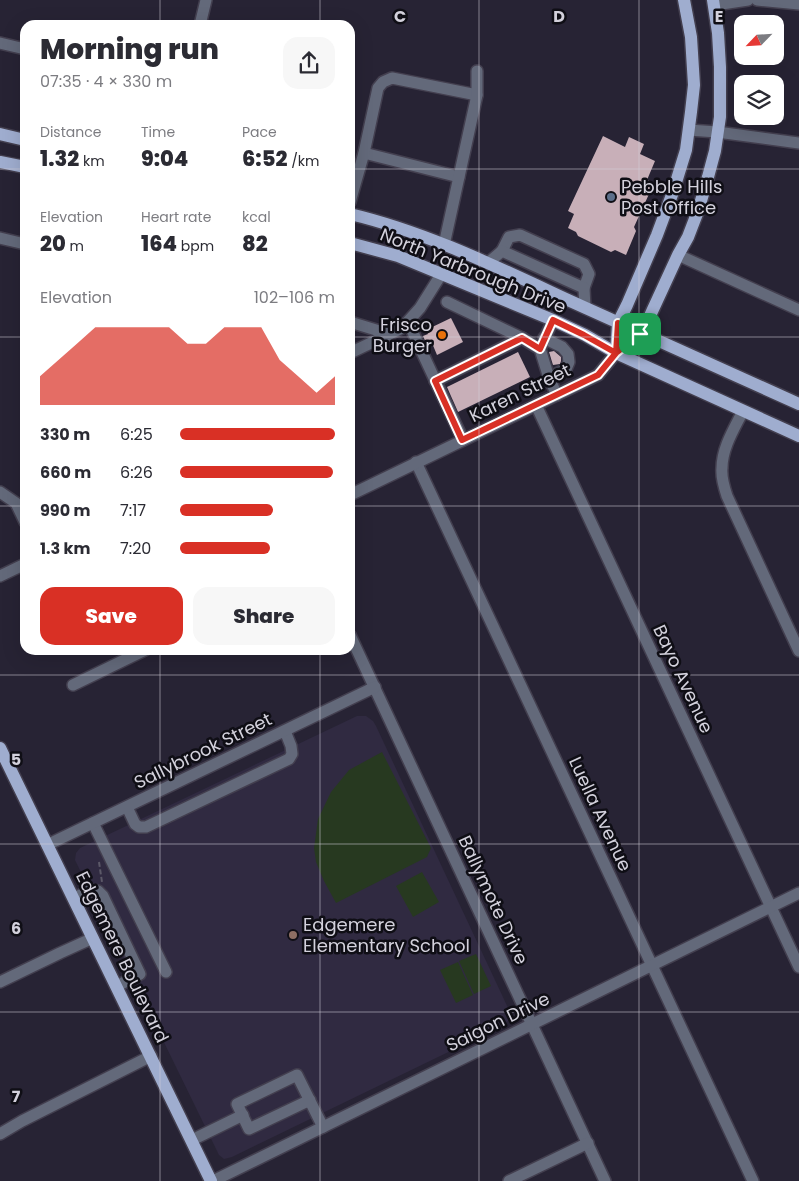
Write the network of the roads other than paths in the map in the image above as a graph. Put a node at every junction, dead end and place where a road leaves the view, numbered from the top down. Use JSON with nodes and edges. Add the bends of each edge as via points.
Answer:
{"nodes":[{"id":1,"x":206,"y":0,"type":"edge"},
{"id":2,"x":684,"y":0,"type":"edge"},
{"id":3,"x":748,"y":0,"type":"edge"},
{"id":4,"x":757,"y":0,"type":"edge"},
{"id":5,"x":714,"y":2,"type":"edge"},
{"id":6,"x":799,"y":4,"type":"edge"},
{"id":7,"x":201,"y":20,"type":"edge"},
{"id":8,"x":0,"y":43,"type":"edge"},
{"id":9,"x":20,"y":48,"type":"edge"},
{"id":10,"x":477,"y":71,"type":"dead end"},
{"id":11,"x":477,"y":95,"type":"junction"},
{"id":12,"x":689,"y":130,"type":"junction"},
{"id":13,"x":717,"y":132,"type":"junction"},
{"id":14,"x":0,"y":134,"type":"edge"},
{"id":15,"x":20,"y":139,"type":"edge"},
{"id":16,"x":799,"y":143,"type":"edge"},
{"id":17,"x":364,"y":153,"type":"junction"},
{"id":18,"x":0,"y":162,"type":"edge"},
{"id":19,"x":20,"y":167,"type":"edge"},
{"id":20,"x":459,"y":177,"type":"junction"},
{"id":21,"x":355,"y":184,"type":"edge"},
{"id":22,"x":355,"y":215,"type":"edge"},
{"id":23,"x":0,"y":238,"type":"edge"},
{"id":24,"x":20,"y":243,"type":"edge"},
{"id":25,"x":355,"y":244,"type":"edge"},
{"id":26,"x":444,"y":244,"type":"junction"},
{"id":27,"x":502,"y":251,"type":"junction"},
{"id":28,"x":678,"y":255,"type":"junction"},
{"id":29,"x":488,"y":263,"type":"junction"},
{"id":30,"x":442,"y":273,"type":"junction"},
{"id":31,"x":584,"y":288,"type":"junction"},
{"id":32,"x":447,"y":302,"type":"dead end"},
{"id":33,"x":585,"y":308,"type":"junction"},
{"id":34,"x":799,"y":310,"type":"edge"},
{"id":35,"x":553,"y":320,"type":"junction"},
{"id":36,"x":408,"y":322,"type":"junction"},
{"id":37,"x":618,"y":323,"type":"junction"},
{"id":38,"x":355,"y":324,"type":"edge"},
{"id":39,"x":389,"y":334,"type":"junction"},
{"id":40,"x":640,"y":334,"type":"junction"},
{"id":41,"x":522,"y":338,"type":"junction"},
{"id":42,"x":542,"y":343,"type":"junction"},
{"id":43,"x":355,"y":351,"type":"edge"},
{"id":44,"x":616,"y":353,"type":"junction"},
{"id":45,"x":549,"y":378,"type":"junction"},
{"id":46,"x":435,"y":381,"type":"junction"},
{"id":47,"x":557,"y":395,"type":"junction"},
{"id":48,"x":799,"y":404,"type":"edge"},
{"id":49,"x":536,"y":405,"type":"junction"},
{"id":50,"x":743,"y":411,"type":"junction"},
{"id":51,"x":799,"y":436,"type":"edge"},
{"id":52,"x":462,"y":440,"type":"junction"},
{"id":53,"x":416,"y":462,"type":"junction"},
{"id":54,"x":0,"y":492,"type":"edge"},
{"id":55,"x":355,"y":492,"type":"edge"},
{"id":56,"x":20,"y":511,"type":"edge"},
{"id":57,"x":20,"y":566,"type":"edge"},
{"id":58,"x":0,"y":576,"type":"edge"},
{"id":59,"x":355,"y":645,"type":"edge"},
{"id":60,"x":799,"y":651,"type":"edge"},
{"id":61,"x":136,"y":655,"type":"edge"},
{"id":62,"x":73,"y":685,"type":"dead end"},
{"id":63,"x":375,"y":688,"type":"junction"},
{"id":64,"x":285,"y":731,"type":"junction"},
{"id":65,"x":0,"y":748,"type":"edge"},
{"id":66,"x":127,"y":807,"type":"junction"},
{"id":67,"x":93,"y":823,"type":"junction"},
{"id":68,"x":47,"y":845,"type":"junction"},
{"id":69,"x":799,"y":893,"type":"edge"},
{"id":70,"x":74,"y":898,"type":"junction"},
{"id":71,"x":771,"y":907,"type":"junction"},
{"id":72,"x":93,"y":938,"type":"junction"},
{"id":73,"x":652,"y":966,"type":"junction"},
{"id":74,"x":799,"y":967,"type":"edge"},
{"id":75,"x":166,"y":972,"type":"dead end"},
{"id":76,"x":0,"y":982,"type":"edge"},
{"id":77,"x":117,"y":986,"type":"junction"},
{"id":78,"x":532,"y":1024,"type":"junction"},
{"id":79,"x":151,"y":1056,"type":"junction"},
{"id":80,"x":310,"y":1100,"type":"junction"},
{"id":81,"x":243,"y":1116,"type":"junction"},
{"id":82,"x":323,"y":1127,"type":"junction"},
{"id":83,"x":0,"y":1134,"type":"edge"},
{"id":84,"x":192,"y":1140,"type":"junction"},
{"id":85,"x":588,"y":1143,"type":"junction"},
{"id":86,"x":212,"y":1181,"type":"edge"},
{"id":87,"x":508,"y":1181,"type":"edge"},
{"id":88,"x":605,"y":1181,"type":"edge"},
{"id":89,"x":753,"y":1181,"type":"edge"}],
"edges":[{"from":1,"to":7,"type":"street"},
{"from":2,"to":12,"type":"main road","via":[[691,37],[694,85]]},
{"from":3,"to":5,"type":"street"},
{"from":4,"to":6,"type":"street"},
{"from":5,"to":13,"type":"main road","via":[[720,67]]},
{"from":8,"to":9,"type":"street"},
{"from":10,"to":11,"type":"street"},
{"from":11,"to":17,"type":"street","via":[[392,78],[383,82],[378,88]]},
{"from":11,"to":20,"type":"street"},
{"from":12,"to":13,"type":"street"},
{"from":12,"to":37,"type":"main road","via":[[682,165],[660,227]]},
{"from":13,"to":16,"type":"street"},
{"from":13,"to":28,"type":"main road","via":[[698,211]]},
{"from":14,"to":15,"type":"main road"},
{"from":17,"to":20,"type":"street"},
{"from":17,"to":21,"type":"street"},
{"from":18,"to":19,"type":"main road"},
{"from":20,"to":26,"type":"street"},
{"from":22,"to":26,"type":"main road","name":"North Yarbrough Drive"},
{"from":23,"to":24,"type":"street"},
{"from":25,"to":30,"type":"main road","name":"North Yarbrough Drive"},
{"from":26,"to":29,"type":"main road","name":"North Yarbrough Drive"},
{"from":27,"to":29,"type":"street"},
{"from":27,"to":31,"type":"street"},
{"from":27,"to":31,"type":"street","via":[[509,237],[520,235],[584,264],[589,274]]},
{"from":28,"to":34,"type":"street"},
{"from":28,"to":40,"type":"main road"},
{"from":29,"to":33,"type":"main road","name":"North Yarbrough Drive"},
{"from":30,"to":35,"type":"main road","name":"North Yarbrough Drive"},
{"from":30,"to":36,"type":"street"},
{"from":31,"to":33,"type":"street"},
{"from":32,"to":41,"type":"street"},
{"from":33,"to":37,"type":"main road","name":"North Yarbrough Drive"},
{"from":35,"to":42,"type":"street"},
{"from":35,"to":44,"type":"main road","name":"North Yarbrough Drive"},
{"from":36,"to":39,"type":"street"},
{"from":36,"to":46,"type":"street"},
{"from":37,"to":40,"type":"main road","name":"North Yarbrough Drive"},
{"from":37,"to":44,"type":"main road"},
{"from":38,"to":39,"type":"street"},
{"from":39,"to":43,"type":"street"},
{"from":40,"to":44,"type":"main road"},
{"from":40,"to":48,"type":"main road","name":"North Yarbrough Drive"},
{"from":41,"to":42,"type":"street"},
{"from":41,"to":46,"type":"street"},
{"from":42,"to":45,"type":"street"},
{"from":42,"to":45,"type":"street","via":[[562,347],[568,354],[566,369]]},
{"from":44,"to":47,"type":"street","name":"Karen Street","via":[[598,375]]},
{"from":44,"to":50,"type":"main road","name":"North Yarbrough Drive"},
{"from":45,"to":47,"type":"street"},
{"from":46,"to":52,"type":"street"},
{"from":47,"to":49,"type":"street","name":"Karen Street"},
{"from":49,"to":52,"type":"street","name":"Karen Street"},
{"from":49,"to":71,"type":"street","name":"Bayo Avenue"},
{"from":50,"to":51,"type":"main road","name":"North Yarbrough Drive"},
{"from":50,"to":60,"type":"street","via":[[722,458],[726,496]]},
{"from":52,"to":53,"type":"street","name":"Karen Street"},
{"from":53,"to":55,"type":"street","name":"Karen Street"},
{"from":53,"to":73,"type":"street","name":"Luella Avenue"},
{"from":54,"to":56,"type":"street","via":[[16,503]]},
{"from":57,"to":58,"type":"street"},
{"from":59,"to":63,"type":"street","name":"Ballymote Drive"},
{"from":61,"to":62,"type":"street"},
{"from":63,"to":64,"type":"street","name":"Sallybrook Street"},
{"from":63,"to":78,"type":"street","name":"Ballymote Drive"},
{"from":64,"to":66,"type":"street","name":"Sallybrook Street"},
{"from":64,"to":66,"type":"street","via":[[292,754],[288,759],[146,827],[134,824]]},
{"from":65,"to":68,"type":"main road","name":"Edgemere Boulevard"},
{"from":66,"to":67,"type":"street","name":"Sallybrook Street"},
{"from":67,"to":68,"type":"street","name":"Sallybrook Street"},
{"from":67,"to":75,"type":"street"},
{"from":68,"to":70,"type":"main road","name":"Edgemere Boulevard"},
{"from":69,"to":71,"type":"street","name":"Saigon Drive"},
{"from":70,"to":72,"type":"main road","name":"Edgemere Boulevard"},
{"from":70,"to":77,"type":"street","via":[[91,890],[103,896],[140,974]]},
{"from":71,"to":73,"type":"street","name":"Saigon Drive"},
{"from":71,"to":74,"type":"street","name":"Bayo Avenue"},
{"from":72,"to":76,"type":"street"},
{"from":72,"to":77,"type":"main road","name":"Edgemere Boulevard"},
{"from":73,"to":78,"type":"street","name":"Saigon Drive"},
{"from":73,"to":89,"type":"street","name":"Luella Avenue"},
{"from":77,"to":79,"type":"main road","name":"Edgemere Boulevard"},
{"from":78,"to":82,"type":"street","name":"Saigon Drive"},
{"from":78,"to":85,"type":"street","name":"Ballymote Drive"},
{"from":79,"to":83,"type":"street"},
{"from":79,"to":84,"type":"main road","name":"Edgemere Boulevard"},
{"from":80,"to":81,"type":"street","via":[[250,1129]]},
{"from":80,"to":81,"type":"street","via":[[298,1075],[237,1104]]},
{"from":80,"to":82,"type":"street"},
{"from":81,"to":84,"type":"street"},
{"from":82,"to":86,"type":"street","name":"Saigon Drive"},
{"from":84,"to":86,"type":"main road","name":"Edgemere Boulevard"},
{"from":85,"to":87,"type":"street"},
{"from":85,"to":88,"type":"street","name":"Ballymote Drive"}]}
